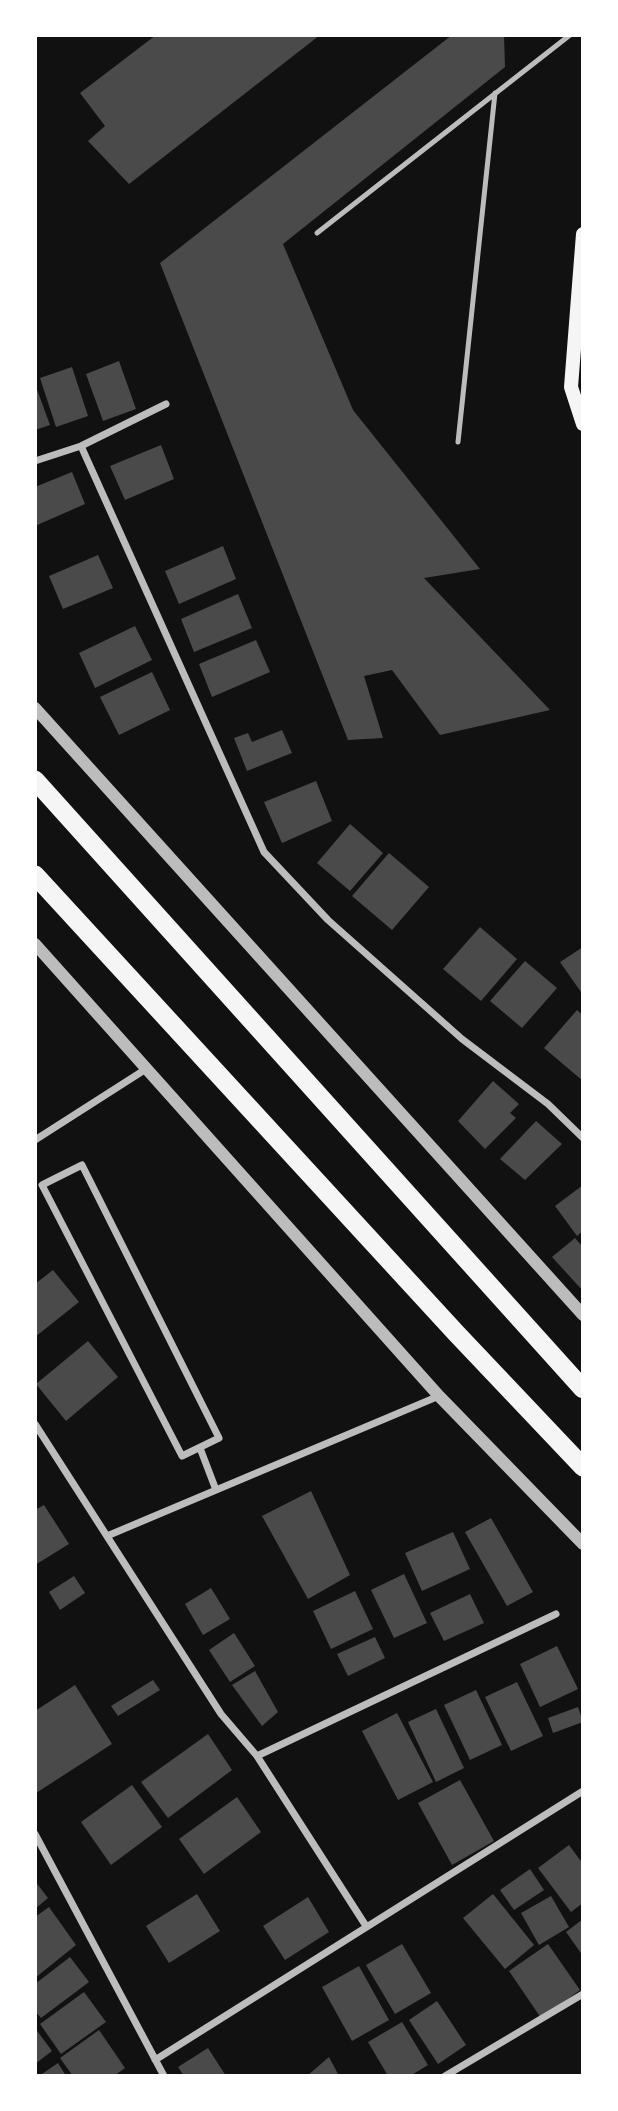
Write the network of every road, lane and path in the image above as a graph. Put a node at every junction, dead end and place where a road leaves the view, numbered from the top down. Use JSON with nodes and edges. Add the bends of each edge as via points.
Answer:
{"nodes":[{"id":1,"x":570,"y":35,"type":"edge"},
{"id":2,"x":495,"y":93,"type":"junction"},
{"id":3,"x":317,"y":233,"type":"dead end"},
{"id":4,"x":583,"y":234,"type":"edge"},
{"id":5,"x":166,"y":404,"type":"dead end"},
{"id":6,"x":583,"y":424,"type":"edge"},
{"id":7,"x":458,"y":442,"type":"dead end"},
{"id":8,"x":81,"y":446,"type":"junction"},
{"id":9,"x":35,"y":461,"type":"edge"},
{"id":10,"x":35,"y":708,"type":"edge"},
{"id":11,"x":35,"y":780,"type":"edge"},
{"id":12,"x":35,"y":875,"type":"edge"},
{"id":13,"x":35,"y":943,"type":"edge"},
{"id":14,"x":146,"y":1069,"type":"junction"},
{"id":15,"x":583,"y":1138,"type":"edge"},
{"id":16,"x":35,"y":1140,"type":"edge"},
{"id":17,"x":583,"y":1315,"type":"edge"},
{"id":18,"x":583,"y":1389,"type":"edge"},
{"id":19,"x":439,"y":1396,"type":"junction"},
{"id":20,"x":35,"y":1424,"type":"edge"},
{"id":21,"x":200,"y":1448,"type":"junction"},
{"id":22,"x":583,"y":1467,"type":"edge"},
{"id":23,"x":216,"y":1490,"type":"junction"},
{"id":24,"x":107,"y":1536,"type":"junction"},
{"id":25,"x":583,"y":1544,"type":"edge"},
{"id":26,"x":556,"y":1614,"type":"dead end"},
{"id":27,"x":257,"y":1756,"type":"junction"},
{"id":28,"x":583,"y":1791,"type":"edge"},
{"id":29,"x":35,"y":1834,"type":"edge"},
{"id":30,"x":366,"y":1926,"type":"junction"},
{"id":31,"x":583,"y":1994,"type":"edge"},
{"id":32,"x":155,"y":2060,"type":"junction"},
{"id":33,"x":164,"y":2076,"type":"edge"},
{"id":34,"x":444,"y":2076,"type":"edge"}],
"edges":[{"from":1,"to":2,"type":"lane"},
{"from":2,"to":3,"type":"lane"},
{"from":2,"to":7,"type":"lane"},
{"from":4,"to":6,"type":"main road","via":[[571,387]]},
{"from":5,"to":8,"type":"street"},
{"from":8,"to":9,"type":"street"},
{"from":8,"to":15,"type":"street","via":[[264,852],[338,929]]},
{"from":10,"to":17,"type":"street"},
{"from":11,"to":18,"type":"highway"},
{"from":12,"to":22,"type":"highway"},
{"from":13,"to":14,"type":"street"},
{"from":14,"to":16,"type":"street"},
{"from":14,"to":19,"type":"street"},
{"from":19,"to":23,"type":"street"},
{"from":19,"to":25,"type":"street"},
{"from":20,"to":24,"type":"street"},
{"from":21,"to":21,"type":"street","via":[[219,1438],[82,1165],[42,1185],[182,1455]]},
{"from":21,"to":23,"type":"street"},
{"from":23,"to":24,"type":"street"},
{"from":24,"to":27,"type":"street","via":[[221,1714]]},
{"from":26,"to":27,"type":"street"},
{"from":27,"to":30,"type":"street"},
{"from":28,"to":30,"type":"street"},
{"from":29,"to":32,"type":"street"},
{"from":30,"to":32,"type":"street"},
{"from":31,"to":34,"type":"street"},
{"from":32,"to":33,"type":"street"}]}
